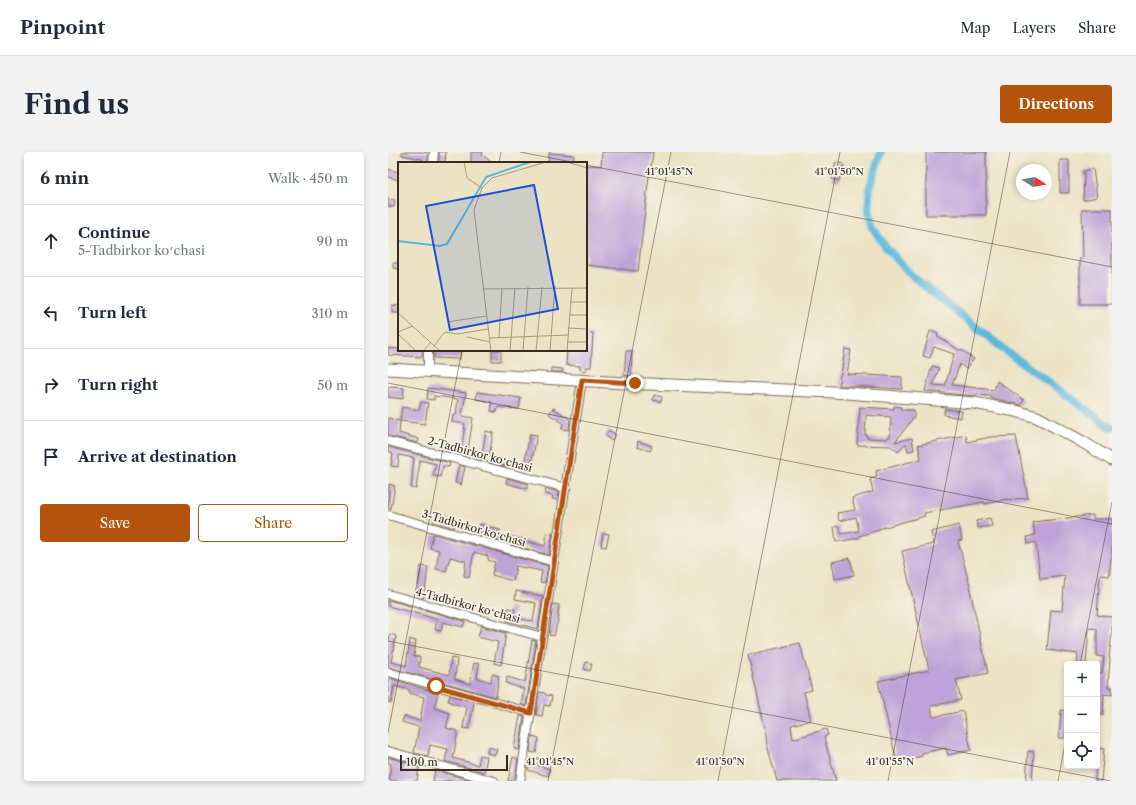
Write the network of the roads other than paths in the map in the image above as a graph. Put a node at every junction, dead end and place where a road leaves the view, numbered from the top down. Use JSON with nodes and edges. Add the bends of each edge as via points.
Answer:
{"nodes":[{"id":1,"x":434,"y":152,"type":"edge"},
{"id":2,"x":433,"y":162,"type":"edge"},
{"id":3,"x":428,"y":351,"type":"edge"},
{"id":4,"x":388,"y":369,"type":"edge"},
{"id":5,"x":428,"y":372,"type":"junction"},
{"id":6,"x":582,"y":380,"type":"junction"},
{"id":7,"x":388,"y":441,"type":"edge"},
{"id":8,"x":1112,"y":460,"type":"edge"},
{"id":9,"x":566,"y":488,"type":"junction"},
{"id":10,"x":388,"y":515,"type":"edge"},
{"id":11,"x":554,"y":562,"type":"junction"},
{"id":12,"x":388,"y":594,"type":"edge"},
{"id":13,"x":542,"y":637,"type":"junction"},
{"id":14,"x":388,"y":672,"type":"edge"},
{"id":15,"x":531,"y":713,"type":"junction"},
{"id":16,"x":388,"y":751,"type":"edge"},
{"id":17,"x":494,"y":781,"type":"edge"},
{"id":18,"x":520,"y":781,"type":"edge"}],
"edges":[{"from":1,"to":2,"type":"street"},
{"from":3,"to":5,"type":"street"},
{"from":4,"to":5,"type":"main road"},
{"from":5,"to":6,"type":"main road"},
{"from":6,"to":8,"type":"main road","via":[[834,392],[974,403],[1037,417]]},
{"from":6,"to":9,"type":"street"},
{"from":7,"to":9,"type":"street","name":"2-Tadbirkor koʻchasi"},
{"from":9,"to":11,"type":"street"},
{"from":10,"to":11,"type":"street","name":"3-Tadbirkor koʻchasi"},
{"from":11,"to":13,"type":"street"},
{"from":12,"to":13,"type":"street","name":"4-Tadbirkor koʻchasi"},
{"from":13,"to":15,"type":"street"},
{"from":14,"to":15,"type":"street"},
{"from":15,"to":18,"type":"street"},
{"from":16,"to":17,"type":"street"}]}
